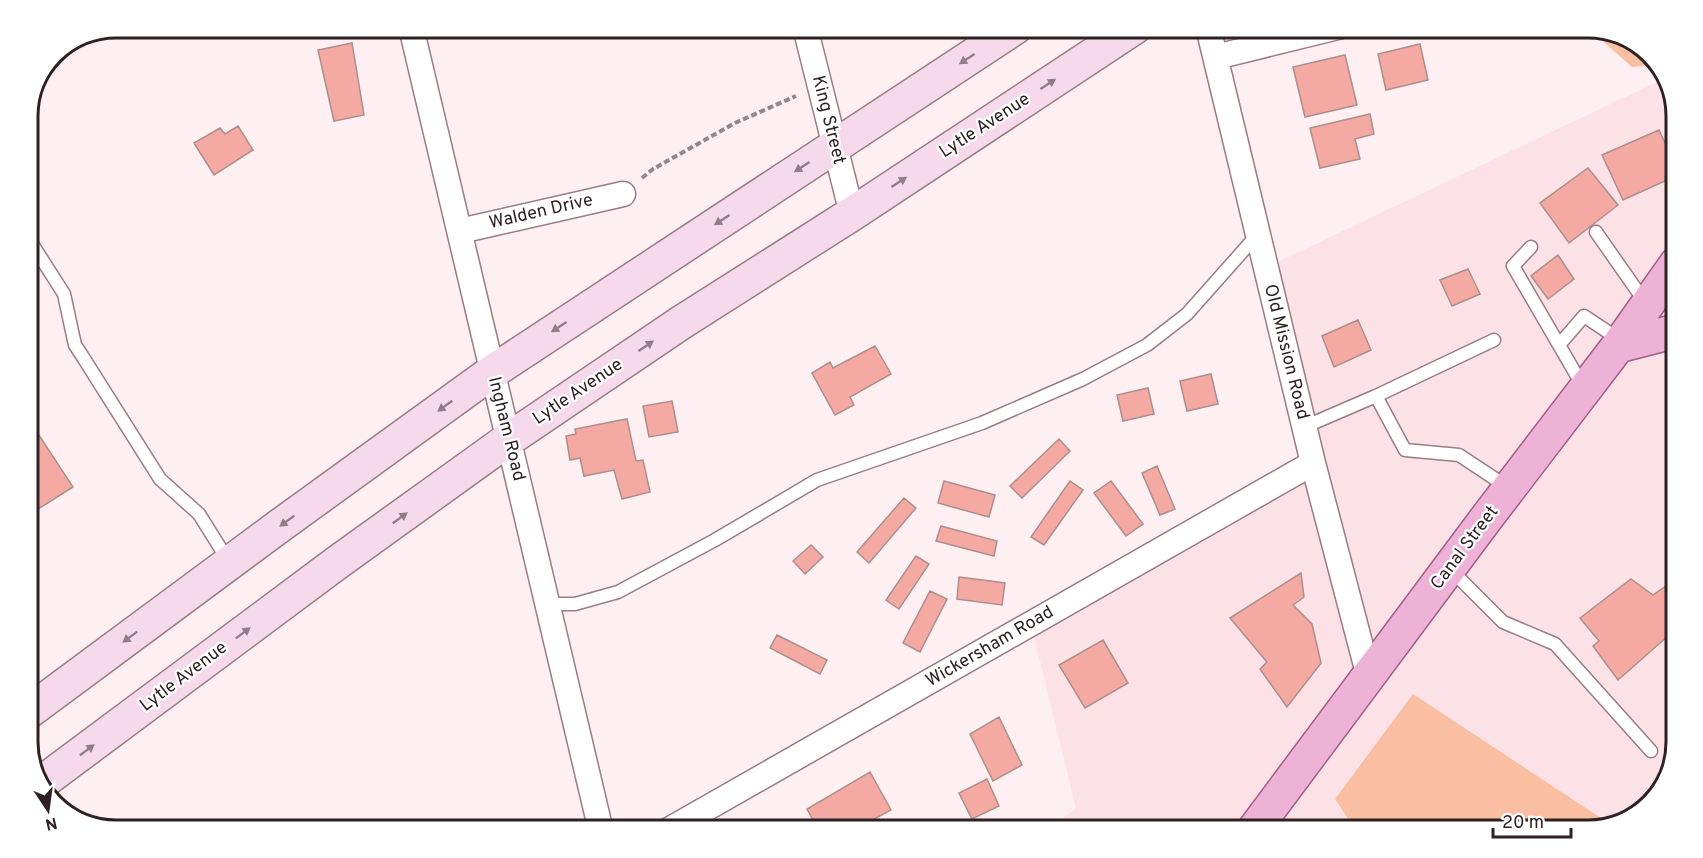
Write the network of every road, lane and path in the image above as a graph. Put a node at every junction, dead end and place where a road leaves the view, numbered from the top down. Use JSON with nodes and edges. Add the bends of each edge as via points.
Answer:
{"nodes":[{"id":1,"x":414,"y":38,"type":"edge"},
{"id":2,"x":808,"y":38,"type":"edge"},
{"id":3,"x":999,"y":38,"type":"edge"},
{"id":4,"x":1077,"y":38,"type":"edge"},
{"id":5,"x":1118,"y":38,"type":"edge"},
{"id":6,"x":1211,"y":38,"type":"edge"},
{"id":7,"x":1293,"y":38,"type":"edge"},
{"id":8,"x":1216,"y":57,"type":"junction"},
{"id":9,"x":819,"y":86,"type":"junction"},
{"id":10,"x":834,"y":146,"type":"junction"},
{"id":11,"x":946,"y":151,"type":"junction"},
{"id":12,"x":623,"y":194,"type":"joint"},
{"id":13,"x":852,"y":214,"type":"junction"},
{"id":14,"x":460,"y":231,"type":"junction"},
{"id":15,"x":1596,"y":232,"type":"dead end"},
{"id":16,"x":1258,"y":234,"type":"junction"},
{"id":17,"x":1531,"y":247,"type":"dead end"},
{"id":18,"x":38,"y":253,"type":"edge"},
{"id":19,"x":1665,"y":279,"type":"edge"},
{"id":20,"x":1647,"y":304,"type":"junction"},
{"id":21,"x":1665,"y":333,"type":"edge"},
{"id":22,"x":1494,"y":340,"type":"dead end"},
{"id":23,"x":1619,"y":344,"type":"junction"},
{"id":24,"x":1559,"y":345,"type":"junction"},
{"id":25,"x":492,"y":372,"type":"junction"},
{"id":26,"x":1585,"y":389,"type":"junction"},
{"id":27,"x":1376,"y":396,"type":"junction"},
{"id":28,"x":1304,"y":427,"type":"junction"},
{"id":29,"x":509,"y":439,"type":"junction"},
{"id":30,"x":1313,"y":463,"type":"junction"},
{"id":31,"x":1510,"y":488,"type":"junction"},
{"id":32,"x":230,"y":563,"type":"junction"},
{"id":33,"x":1449,"y":568,"type":"junction"},
{"id":34,"x":548,"y":604,"type":"junction"},
{"id":35,"x":1369,"y":676,"type":"junction"},
{"id":36,"x":38,"y":705,"type":"edge"},
{"id":37,"x":1651,"y":752,"type":"dead end"},
{"id":38,"x":47,"y":779,"type":"edge"},
{"id":39,"x":598,"y":820,"type":"edge"},
{"id":40,"x":686,"y":820,"type":"edge"},
{"id":41,"x":1261,"y":820,"type":"edge"}],
"edges":[{"from":1,"to":14,"type":"street","name":"Ingham Road"},
{"from":2,"to":9,"type":"street","name":"King Street"},
{"from":3,"to":10,"type":"main road","one_way":true},
{"from":4,"to":11,"type":"main road","via":[[991,95]]},
{"from":11,"to":5,"type":"main road","name":"Lytle Avenue","one_way":true},
{"from":6,"to":8,"type":"street","name":"Old Mission Road"},
{"from":7,"to":8,"type":"street"},
{"from":8,"to":16,"type":"street","name":"Old Mission Road"},
{"from":9,"to":10,"type":"street","name":"King Street"},
{"from":9,"to":12,"type":"path","via":[[735,123],[652,169]]},
{"from":10,"to":13,"type":"street","name":"King Street"},
{"from":10,"to":25,"type":"main road","one_way":true},
{"from":13,"to":11,"type":"main road","name":"Lytle Avenue","one_way":true},
{"from":12,"to":14,"type":"street","name":"Walden Drive"},
{"from":29,"to":13,"type":"main road","name":"Lytle Avenue","one_way":true},
{"from":14,"to":25,"type":"street","name":"Ingham Road"},
{"from":15,"to":20,"type":"lane"},
{"from":16,"to":28,"type":"street","name":"Old Mission Road"},
{"from":16,"to":34,"type":"lane","via":[[1187,314],[1147,345],[1083,379],[982,423],[817,480],[618,592],[575,604]]},
{"from":17,"to":24,"type":"lane","via":[[1513,267]]},
{"from":18,"to":32,"type":"lane","via":[[64,294],[75,345],[160,479],[199,514]]},
{"from":19,"to":20,"type":"main road","name":"Canal Street"},
{"from":20,"to":23,"type":"main road","name":"Canal Street"},
{"from":21,"to":23,"type":"main road"},
{"from":22,"to":27,"type":"lane"},
{"from":23,"to":24,"type":"lane","via":[[1584,316]]},
{"from":23,"to":26,"type":"main road","name":"Canal Street"},
{"from":24,"to":26,"type":"lane"},
{"from":25,"to":29,"type":"street","name":"Ingham Road"},
{"from":25,"to":32,"type":"main road","one_way":true},
{"from":26,"to":31,"type":"main road","name":"Canal Street"},
{"from":27,"to":28,"type":"lane"},
{"from":27,"to":31,"type":"lane","via":[[1405,450],[1459,455]]},
{"from":28,"to":30,"type":"street","name":"Old Mission Road"},
{"from":29,"to":34,"type":"street","name":"Ingham Road"},
{"from":38,"to":29,"type":"main road","name":"Lytle Avenue","one_way":true},
{"from":30,"to":35,"type":"street","name":"Old Mission Road"},
{"from":30,"to":40,"type":"street","name":"Wickersham Road"},
{"from":31,"to":33,"type":"main road","name":"Canal Street"},
{"from":32,"to":36,"type":"main road","one_way":true},
{"from":33,"to":35,"type":"main road","name":"Canal Street"},
{"from":33,"to":37,"type":"lane","via":[[1503,622],[1555,644]]},
{"from":34,"to":39,"type":"street","name":"Ingham Road"},
{"from":35,"to":41,"type":"main road","name":"Canal Street"}]}
